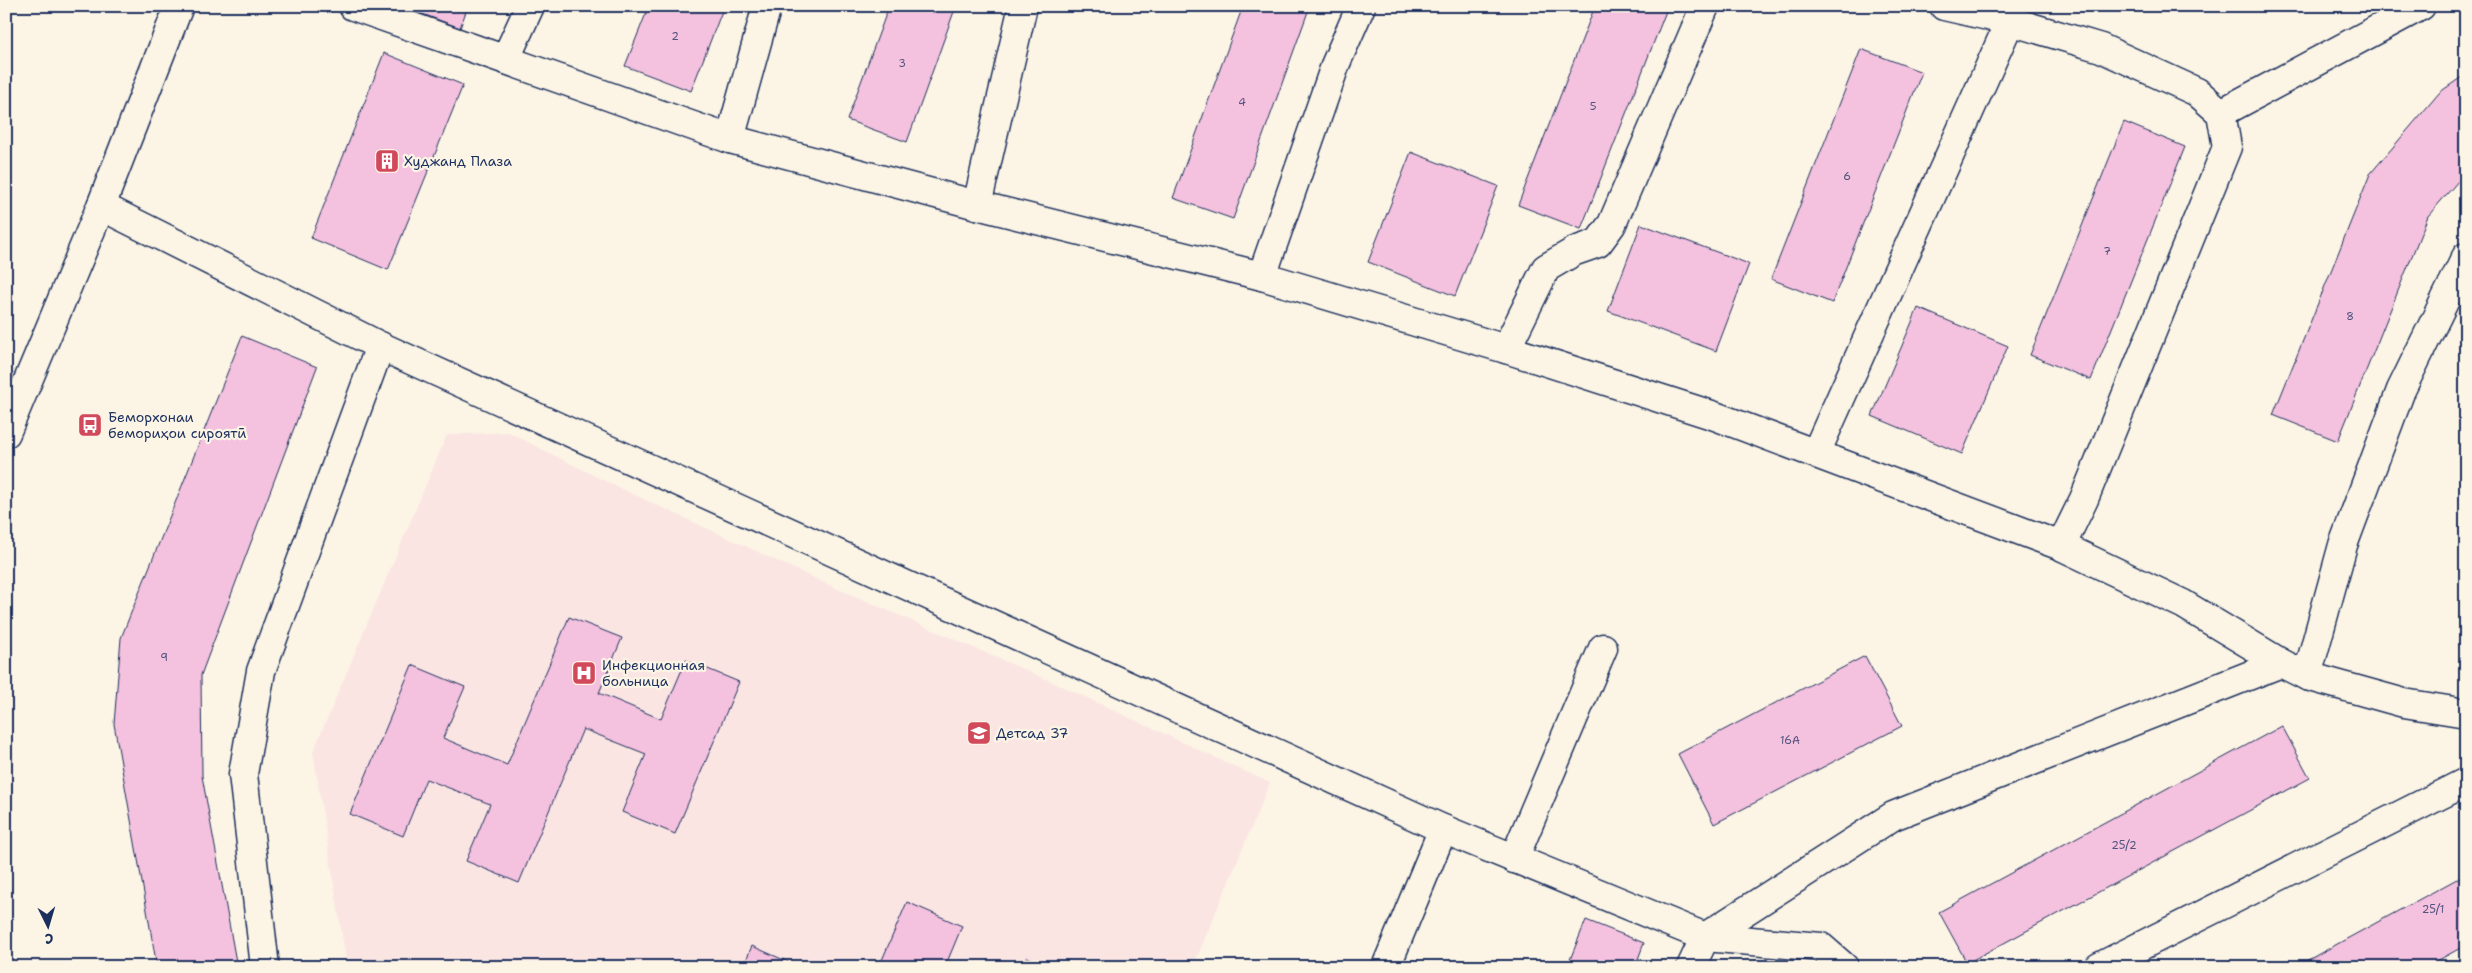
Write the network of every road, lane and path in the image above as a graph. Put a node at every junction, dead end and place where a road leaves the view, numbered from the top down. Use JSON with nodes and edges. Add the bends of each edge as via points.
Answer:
{"nodes":[{"id":1,"x":179,"y":6,"type":"edge"},
{"id":2,"x":353,"y":6,"type":"edge"},
{"id":3,"x":530,"y":6,"type":"edge"},
{"id":4,"x":767,"y":6,"type":"edge"},
{"id":5,"x":1023,"y":6,"type":"edge"},
{"id":6,"x":1361,"y":6,"type":"edge"},
{"id":7,"x":1705,"y":6,"type":"edge"},
{"id":8,"x":1944,"y":6,"type":"edge"},
{"id":9,"x":2421,"y":6,"type":"edge"},
{"id":10,"x":2010,"y":21,"type":"junction"},
{"id":11,"x":506,"y":58,"type":"junction"},
{"id":12,"x":2221,"y":113,"type":"junction"},
{"id":13,"x":730,"y":139,"type":"junction"},
{"id":14,"x":977,"y":205,"type":"junction"},
{"id":15,"x":101,"y":206,"type":"junction"},
{"id":16,"x":2466,"y":257,"type":"edge"},
{"id":17,"x":1262,"y":276,"type":"junction"},
{"id":18,"x":380,"y":346,"type":"junction"},
{"id":19,"x":1506,"y":349,"type":"junction"},
{"id":20,"x":6,"y":433,"type":"edge"},
{"id":21,"x":1816,"y":453,"type":"junction"},
{"id":22,"x":2061,"y":546,"type":"junction"},
{"id":23,"x":1603,"y":648,"type":"dead end"},
{"id":24,"x":2281,"y":663,"type":"junction"},
{"id":25,"x":2307,"y":676,"type":"junction"},
{"id":26,"x":2466,"y":713,"type":"edge"},
{"id":27,"x":2466,"y":782,"type":"edge"},
{"id":28,"x":1443,"y":829,"type":"junction"},
{"id":29,"x":1514,"y":859,"type":"junction"},
{"id":30,"x":1704,"y":938,"type":"junction"},
{"id":31,"x":265,"y":967,"type":"edge"},
{"id":32,"x":1386,"y":967,"type":"edge"},
{"id":33,"x":1691,"y":967,"type":"edge"},
{"id":34,"x":1844,"y":967,"type":"edge"},
{"id":35,"x":2099,"y":967,"type":"edge"}],
"edges":[{"from":1,"to":15,"type":"street"},
{"from":2,"to":11,"type":"street"},
{"from":3,"to":11,"type":"street"},
{"from":4,"to":13,"type":"street"},
{"from":5,"to":14,"type":"street"},
{"from":6,"to":17,"type":"street","via":[[1336,63]]},
{"from":7,"to":19,"type":"street","via":[[1612,224],[1598,243],[1574,251],[1546,268]]},
{"from":8,"to":10,"type":"street"},
{"from":9,"to":12,"type":"street"},
{"from":10,"to":12,"type":"street","via":[[2102,48],[2198,92]]},
{"from":10,"to":21,"type":"street"},
{"from":11,"to":13,"type":"street"},
{"from":12,"to":22,"type":"street","via":[[2227,147],[2084,499]]},
{"from":13,"to":14,"type":"street"},
{"from":14,"to":17,"type":"street"},
{"from":15,"to":18,"type":"street"},
{"from":15,"to":20,"type":"street"},
{"from":16,"to":25,"type":"street","via":[[2401,390],[2344,545]]},
{"from":17,"to":19,"type":"street"},
{"from":18,"to":28,"type":"street"},
{"from":18,"to":31,"type":"street","via":[[260,681],[243,774]]},
{"from":19,"to":21,"type":"street","via":[[1715,416]]},
{"from":21,"to":22,"type":"street"},
{"from":22,"to":24,"type":"street","via":[[2184,604]]},
{"from":23,"to":29,"type":"street"},
{"from":24,"to":25,"type":"street"},
{"from":24,"to":30,"type":"street","via":[[1893,816]]},
{"from":25,"to":26,"type":"street","via":[[2404,703]]},
{"from":27,"to":35,"type":"street"},
{"from":28,"to":29,"type":"street"},
{"from":28,"to":32,"type":"street"},
{"from":29,"to":30,"type":"street"},
{"from":30,"to":33,"type":"street"},
{"from":30,"to":34,"type":"street","via":[[1821,947]]}]}
